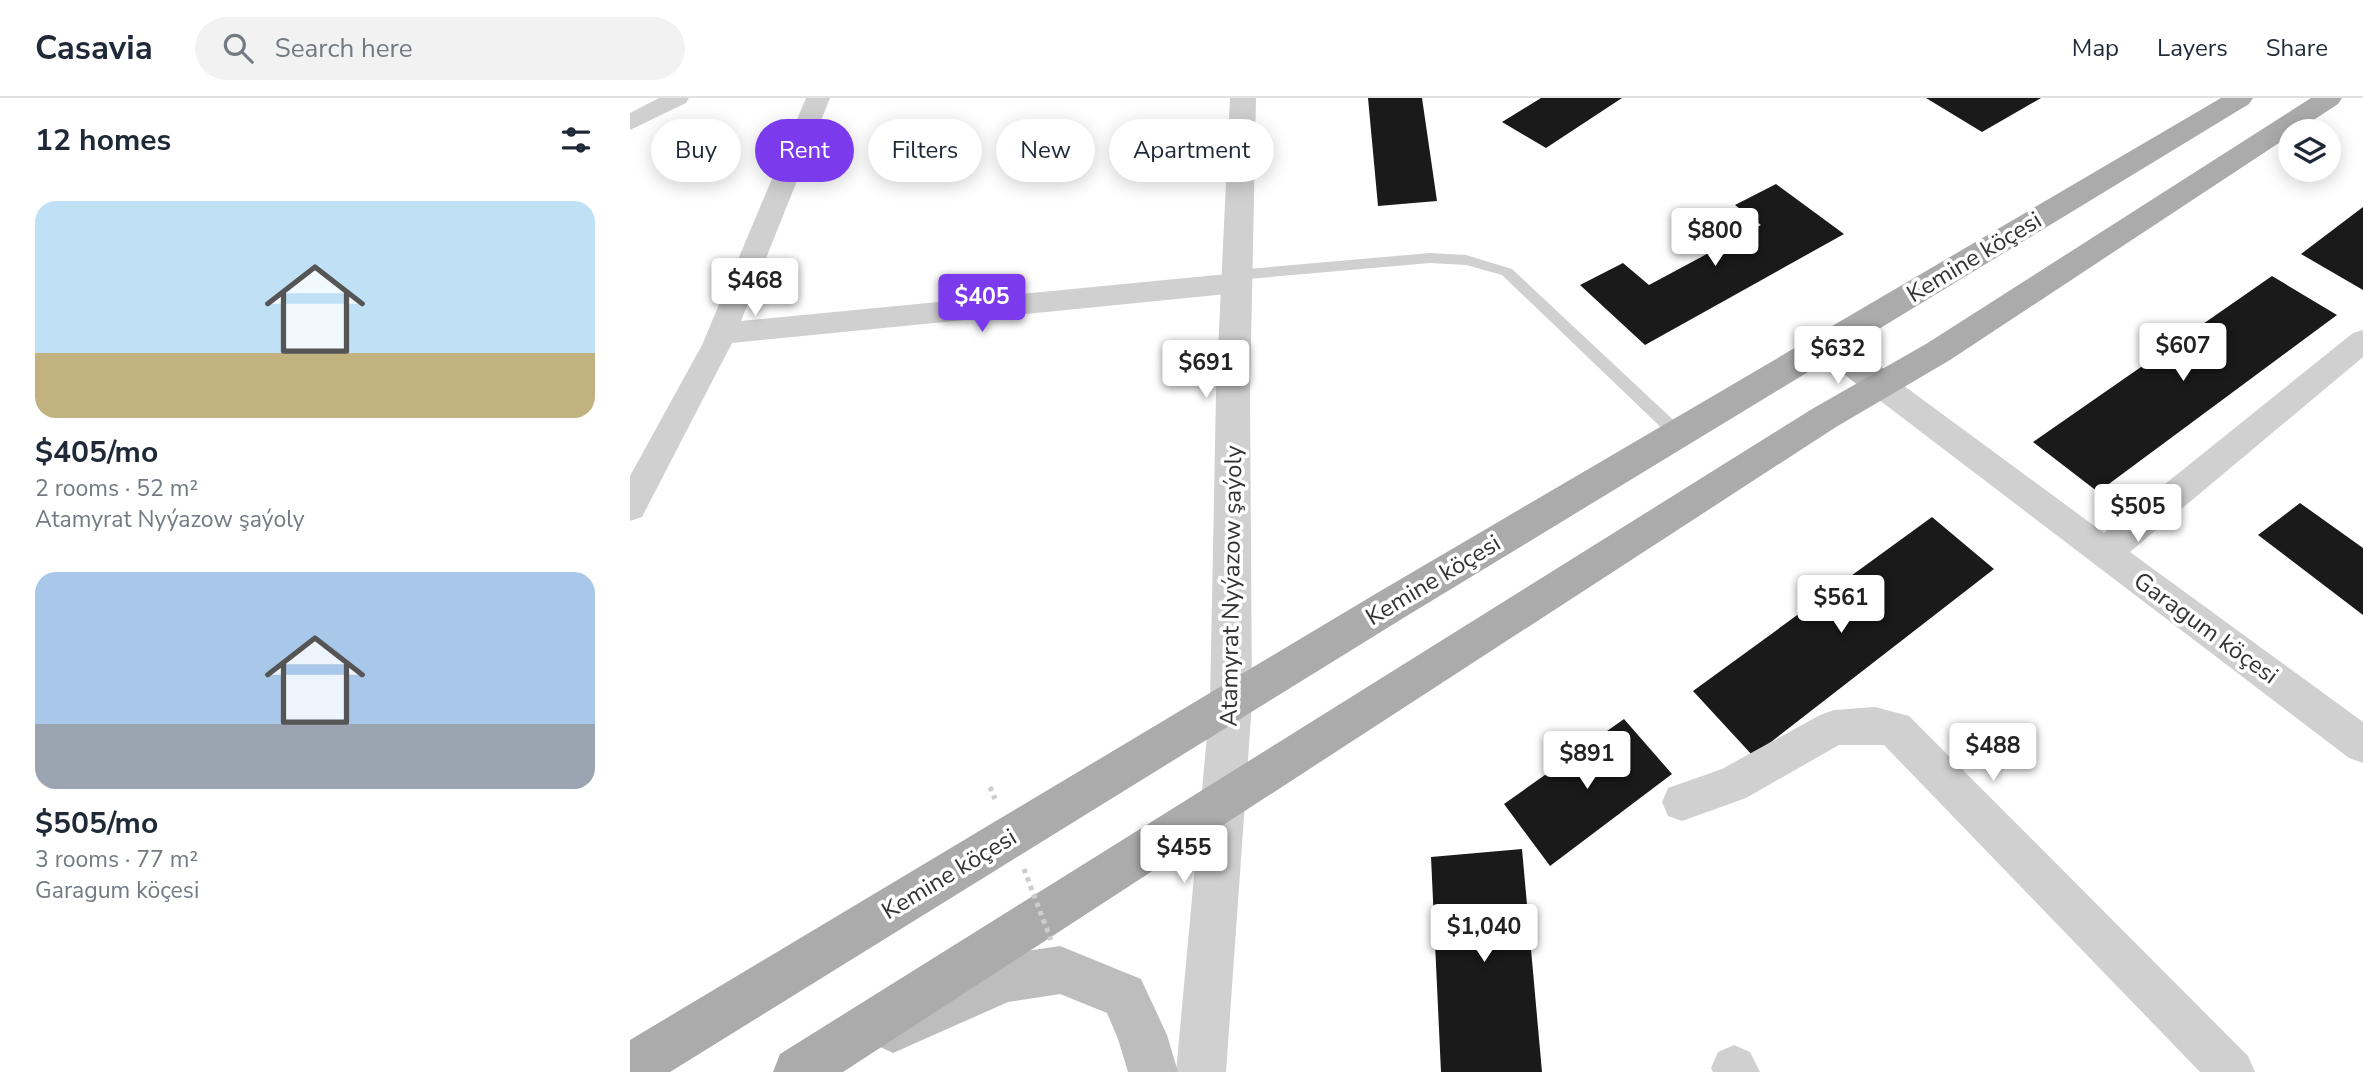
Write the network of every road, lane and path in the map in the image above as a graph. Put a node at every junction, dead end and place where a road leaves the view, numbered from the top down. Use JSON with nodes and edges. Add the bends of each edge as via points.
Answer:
{"nodes":[{"id":1,"x":677,"y":98,"type":"edge"},
{"id":2,"x":818,"y":98,"type":"edge"},
{"id":3,"x":1243,"y":98,"type":"edge"},
{"id":4,"x":2241,"y":98,"type":"edge"},
{"id":5,"x":2329,"y":98,"type":"edge"},
{"id":6,"x":630,"y":123,"type":"edge"},
{"id":7,"x":1237,"y":279,"type":"junction"},
{"id":8,"x":721,"y":334,"type":"junction"},
{"id":9,"x":2363,"y":341,"type":"edge"},
{"id":10,"x":1828,"y":344,"type":"junction"},
{"id":11,"x":1881,"y":385,"type":"junction"},
{"id":12,"x":1678,"y":434,"type":"junction"},
{"id":13,"x":630,"y":507,"type":"edge"},
{"id":14,"x":2104,"y":553,"type":"junction"},
{"id":15,"x":1231,"y":702,"type":"junction"},
{"id":16,"x":2363,"y":745,"type":"edge"},
{"id":17,"x":1225,"y":799,"type":"junction"},
{"id":18,"x":1682,"y":802,"type":"dead end"},
{"id":19,"x":1024,"y":869,"type":"dead end"},
{"id":20,"x":1051,"y":940,"type":"dead end"},
{"id":21,"x":812,"y":1063,"type":"edge"},
{"id":22,"x":630,"y":1068,"type":"edge"},
{"id":23,"x":1153,"y":1072,"type":"edge"},
{"id":24,"x":1201,"y":1072,"type":"edge"},
{"id":25,"x":2232,"y":1072,"type":"edge"}],
"edges":[{"from":1,"to":6,"type":"street"},
{"from":2,"to":8,"type":"street"},
{"from":3,"to":7,"type":"street","name":"Atamyrat Nyýazow şaýoly"},
{"from":4,"to":10,"type":"main road","name":"Kemine köçesi"},
{"from":5,"to":11,"type":"main road"},
{"from":7,"to":8,"type":"street"},
{"from":7,"to":12,"type":"lane","via":[[1430,258],[1466,260],[1507,272]]},
{"from":7,"to":15,"type":"street","name":"Atamyrat Nyýazow şaýoly"},
{"from":8,"to":13,"type":"street"},
{"from":9,"to":14,"type":"street"},
{"from":10,"to":11,"type":"main road"},
{"from":10,"to":12,"type":"main road","name":"Kemine köçesi"},
{"from":11,"to":14,"type":"street","name":"Garagum köçesi"},
{"from":11,"to":17,"type":"main road"},
{"from":12,"to":15,"type":"main road","name":"Kemine köçesi"},
{"from":14,"to":16,"type":"street","name":"Garagum köçesi"},
{"from":15,"to":17,"type":"street","name":"Atamyrat Nyýazow şaýoly"},
{"from":15,"to":22,"type":"main road","name":"Kemine köçesi"},
{"from":17,"to":21,"type":"main road"},
{"from":17,"to":24,"type":"street","name":"Atamyrat Nyýazow şaýoly"},
{"from":18,"to":25,"type":"street","via":[[1732,785],[1834,727],[1895,729]]},
{"from":19,"to":20,"type":"path","bridge":true},
{"from":21,"to":23,"type":"main road","via":[[1006,978],[1060,970],[1124,996]]}]}
